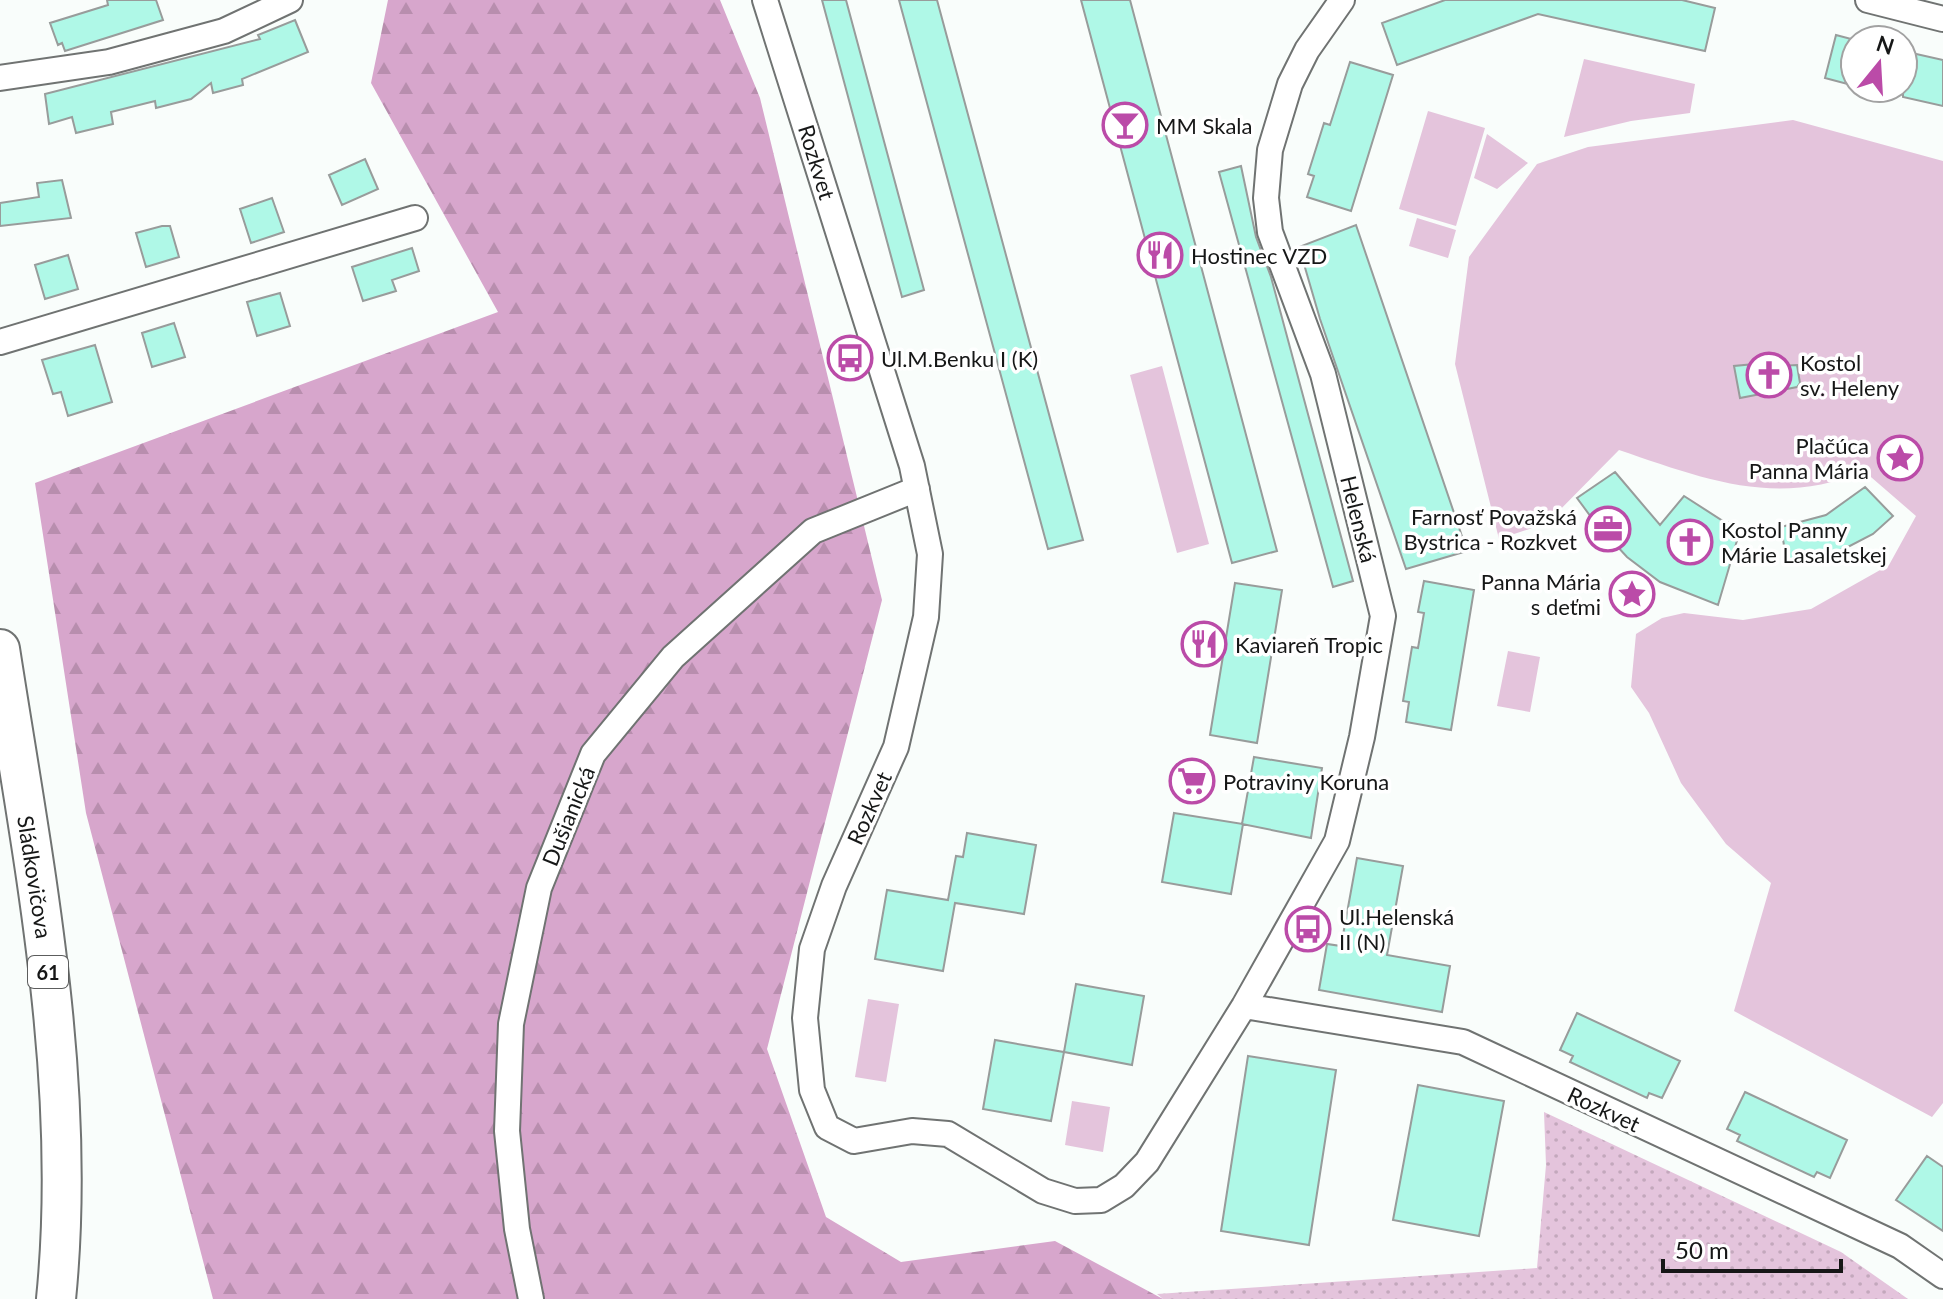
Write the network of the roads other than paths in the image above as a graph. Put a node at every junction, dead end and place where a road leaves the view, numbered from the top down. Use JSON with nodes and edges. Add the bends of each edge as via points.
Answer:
{"nodes":[{"id":1,"x":290,"y":0,"type":"edge"},
{"id":2,"x":765,"y":0,"type":"edge"},
{"id":3,"x":1342,"y":0,"type":"edge"},
{"id":4,"x":1868,"y":0,"type":"edge"},
{"id":5,"x":1943,"y":19,"type":"edge"},
{"id":6,"x":0,"y":78,"type":"edge"},
{"id":7,"x":415,"y":218,"type":"dead end"},
{"id":8,"x":0,"y":342,"type":"edge"},
{"id":9,"x":917,"y":489,"type":"junction"},
{"id":10,"x":0,"y":649,"type":"edge"},
{"id":11,"x":1244,"y":1006,"type":"junction"},
{"id":12,"x":1226,"y":1032,"type":"joint"},
{"id":13,"x":1943,"y":1276,"type":"edge"},
{"id":14,"x":56,"y":1299,"type":"edge"},
{"id":15,"x":531,"y":1299,"type":"edge"}],
"edges":[{"from":1,"to":6,"type":"street","via":[[224,31],[109,62]]},
{"from":2,"to":9,"type":"street","name":"Rozkvet"},
{"from":3,"to":11,"type":"street","name":"Helenská","via":[[1290,84],[1270,150],[1266,198],[1270,232],[1323,374],[1383,616],[1337,841]]},
{"from":4,"to":5,"type":"street"},
{"from":7,"to":8,"type":"street"},
{"from":9,"to":12,"type":"street","name":"Rozkvet","via":[[930,554],[926,617],[910,690],[896,747],[812,949],[805,1018],[812,1090],[827,1127],[854,1141],[912,1131],[948,1134],[1043,1191],[1075,1201],[1101,1200],[1147,1162]]},
{"from":9,"to":15,"type":"street","name":"Dušianická","via":[[813,531],[673,657],[593,754],[539,888],[511,1024],[507,1131]]},
{"from":10,"to":14,"type":"main road","name":"Sládkovičova","number":"61","via":[[52,1014],[61,1173]]},
{"from":11,"to":12,"type":"street","name":"Helenská"},
{"from":11,"to":13,"type":"street","name":"Rozkvet","via":[[1463,1042],[1900,1246]]}]}
